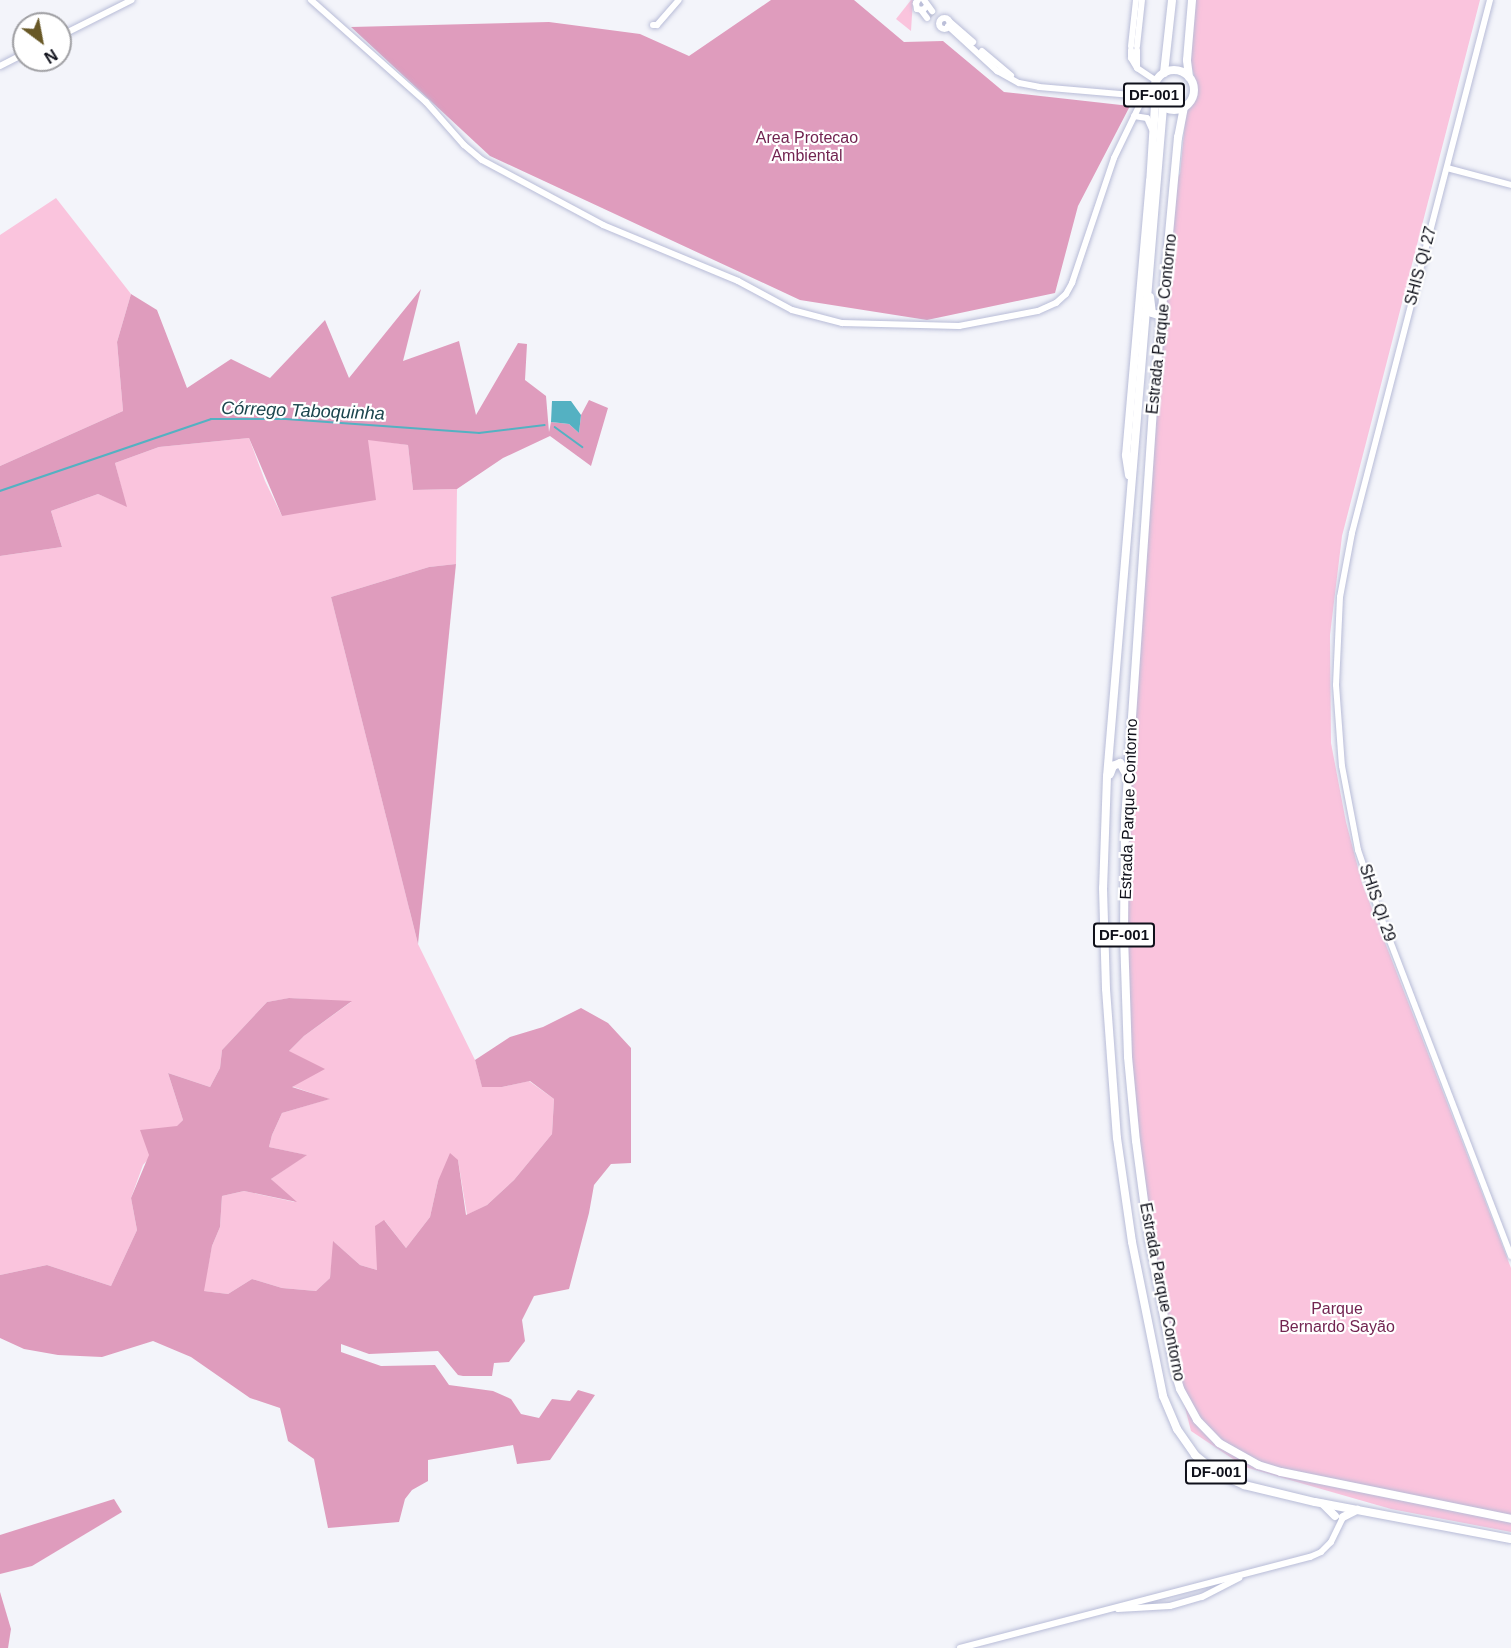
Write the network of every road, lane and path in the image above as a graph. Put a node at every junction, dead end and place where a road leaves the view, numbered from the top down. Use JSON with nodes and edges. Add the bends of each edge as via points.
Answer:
{"nodes":[{"id":1,"x":132,"y":0,"type":"edge"},
{"id":2,"x":311,"y":0,"type":"edge"},
{"id":3,"x":674,"y":0,"type":"edge"},
{"id":4,"x":679,"y":0,"type":"edge"},
{"id":5,"x":918,"y":0,"type":"edge"},
{"id":6,"x":1136,"y":0,"type":"edge"},
{"id":7,"x":1142,"y":0,"type":"edge"},
{"id":8,"x":1172,"y":0,"type":"edge"},
{"id":9,"x":1192,"y":0,"type":"edge"},
{"id":10,"x":1490,"y":0,"type":"edge"},
{"id":11,"x":931,"y":14,"type":"edge"},
{"id":12,"x":72,"y":30,"type":"edge"},
{"id":13,"x":1134,"y":48,"type":"junction"},
{"id":14,"x":1164,"y":73,"type":"junction"},
{"id":15,"x":1189,"y":77,"type":"junction"},
{"id":16,"x":1156,"y":81,"type":"junction"},
{"id":17,"x":1149,"y":97,"type":"junction"},
{"id":18,"x":1163,"y":107,"type":"junction"},
{"id":19,"x":1184,"y":107,"type":"junction"},
{"id":20,"x":1134,"y":116,"type":"junction"},
{"id":21,"x":1152,"y":129,"type":"junction"},
{"id":22,"x":1447,"y":168,"type":"junction"},
{"id":23,"x":1150,"y":181,"type":"junction"},
{"id":24,"x":1511,"y":185,"type":"edge"},
{"id":25,"x":1153,"y":215,"type":"junction"},
{"id":26,"x":1148,"y":290,"type":"junction"},
{"id":27,"x":1163,"y":310,"type":"junction"},
{"id":28,"x":1131,"y":483,"type":"junction"},
{"id":29,"x":1352,"y":533,"type":"joint"},
{"id":30,"x":1127,"y":778,"type":"junction"},
{"id":31,"x":1107,"y":780,"type":"junction"},
{"id":32,"x":1511,"y":1256,"type":"edge"},
{"id":33,"x":1143,"y":1290,"type":"junction"},
{"id":34,"x":1160,"y":1298,"type":"junction"},
{"id":35,"x":1166,"y":1334,"type":"junction"},
{"id":36,"x":1157,"y":1363,"type":"junction"},
{"id":37,"x":1290,"y":1496,"type":"junction"},
{"id":38,"x":1322,"y":1503,"type":"junction"},
{"id":39,"x":1357,"y":1510,"type":"junction"},
{"id":40,"x":1339,"y":1517,"type":"junction"},
{"id":41,"x":1511,"y":1519,"type":"edge"},
{"id":42,"x":1419,"y":1521,"type":"junction"},
{"id":43,"x":1511,"y":1539,"type":"edge"},
{"id":44,"x":1251,"y":1572,"type":"junction"},
{"id":45,"x":1195,"y":1587,"type":"junction"},
{"id":46,"x":1161,"y":1595,"type":"junction"},
{"id":47,"x":1197,"y":1599,"type":"junction"},
{"id":48,"x":1162,"y":1608,"type":"junction"},
{"id":49,"x":1105,"y":1610,"type":"junction"},
{"id":50,"x":960,"y":1648,"type":"edge"}],
"edges":[{"from":1,"to":12,"type":"street"},
{"from":2,"to":20,"type":"street","via":[[420,96],[482,160],[603,225],[738,281],[792,310],[842,323],[959,326],[1038,311],[1056,303],[1072,283],[1102,191]]},
{"from":3,"to":4,"type":"street","via":[[655,25]]},
{"from":5,"to":11,"type":"street","via":[[916,5]]},
{"from":6,"to":13,"type":"street"},
{"from":7,"to":13,"type":"street"},
{"from":8,"to":14,"type":"main road","number":"DF-001"},
{"from":9,"to":15,"type":"main road","number":"DF-001"},
{"from":10,"to":22,"type":"street","name":"SHIS QI 27"},
{"from":11,"to":17,"type":"street","via":[[944,28],[948,23],[1007,73],[1049,88]]},
{"from":13,"to":16,"type":"street","via":[[1131,58],[1137,68]]},
{"from":14,"to":15,"type":"main road","number":"DF-001","via":[[1178,71]]},
{"from":14,"to":16,"type":"main road","number":"DF-001"},
{"from":15,"to":19,"type":"main road","number":"DF-001","via":[[1193,94]]},
{"from":16,"to":17,"type":"main road","number":"DF-001"},
{"from":17,"to":18,"type":"main road","number":"DF-001"},
{"from":17,"to":20,"type":"street"},
{"from":17,"to":21,"type":"main road","via":[[1155,105]]},
{"from":18,"to":19,"type":"main road","number":"DF-001"},
{"from":18,"to":25,"type":"main road","name":"Estrada Parque Contorno","number":"DF-001"},
{"from":19,"to":27,"type":"main road","name":"Estrada Parque Contorno","number":"DF-001"},
{"from":20,"to":21,"type":"street","via":[[1147,118]]},
{"from":21,"to":23,"type":"main road"},
{"from":22,"to":24,"type":"street"},
{"from":22,"to":29,"type":"street","name":"SHIS QI 27"},
{"from":23,"to":25,"type":"main road"},
{"from":23,"to":28,"type":"main road","via":[[1126,455]]},
{"from":25,"to":26,"type":"main road","name":"Estrada Parque Contorno","number":"DF-001"},
{"from":26,"to":27,"type":"main road","via":[[1152,313],[1158,315]]},
{"from":26,"to":28,"type":"main road","name":"Estrada Parque Contorno","number":"DF-001"},
{"from":27,"to":30,"type":"main road","name":"Estrada Parque Contorno","number":"DF-001"},
{"from":28,"to":31,"type":"main road","name":"Estrada Parque Contorno","number":"DF-001"},
{"from":29,"to":32,"type":"street","name":"SHIS QI 29","via":[[1340,597],[1336,685],[1348,808],[1382,920]]},
{"from":30,"to":31,"type":"main road","via":[[1122,764],[1116,763]]},
{"from":30,"to":34,"type":"main road","name":"Estrada Parque Contorno","number":"DF-001","via":[[1124,936],[1128,1057],[1136,1141]]},
{"from":31,"to":33,"type":"main road","name":"Estrada Parque Contorno","number":"DF-001","via":[[1103,888],[1106,989],[1117,1138]]},
{"from":33,"to":34,"type":"main road","via":[[1150,1311],[1158,1313]]},
{"from":33,"to":36,"type":"main road","name":"Estrada Parque Contorno","number":"DF-001"},
{"from":34,"to":35,"type":"main road","name":"Estrada Parque Contorno","number":"DF-001"},
{"from":35,"to":36,"type":"main road","via":[[1162,1324],[1154,1325]]},
{"from":35,"to":41,"type":"main road","name":"Estrada Parque Contorno","number":"DF-001","via":[[1180,1389],[1197,1420],[1240,1456],[1281,1472]]},
{"from":36,"to":37,"type":"main road","name":"Estrada Parque Contorno","number":"DF-001","via":[[1168,1412],[1195,1455],[1230,1479]]},
{"from":37,"to":38,"type":"main road","name":"Estrada Parque Contorno","number":"DF-001"},
{"from":37,"to":42,"type":"main road","name":"Estrada Parque Contorno","number":"DF-001"},
{"from":38,"to":39,"type":"main road","name":"Estrada Parque Contorno","number":"DF-001"},
{"from":38,"to":40,"type":"main road"},
{"from":39,"to":40,"type":"main road"},
{"from":39,"to":42,"type":"main road","name":"Estrada Parque Contorno","number":"DF-001"},
{"from":40,"to":44,"type":"street","via":[[1336,1531],[1321,1552]]},
{"from":42,"to":43,"type":"main road","name":"Estrada Parque Contorno","number":"DF-001"},
{"from":44,"to":45,"type":"street"},
{"from":44,"to":47,"type":"street"},
{"from":45,"to":46,"type":"street"},
{"from":45,"to":47,"type":"street"},
{"from":46,"to":48,"type":"street"},
{"from":46,"to":49,"type":"street"},
{"from":47,"to":48,"type":"street"},
{"from":48,"to":49,"type":"street"},
{"from":49,"to":50,"type":"street"}]}
